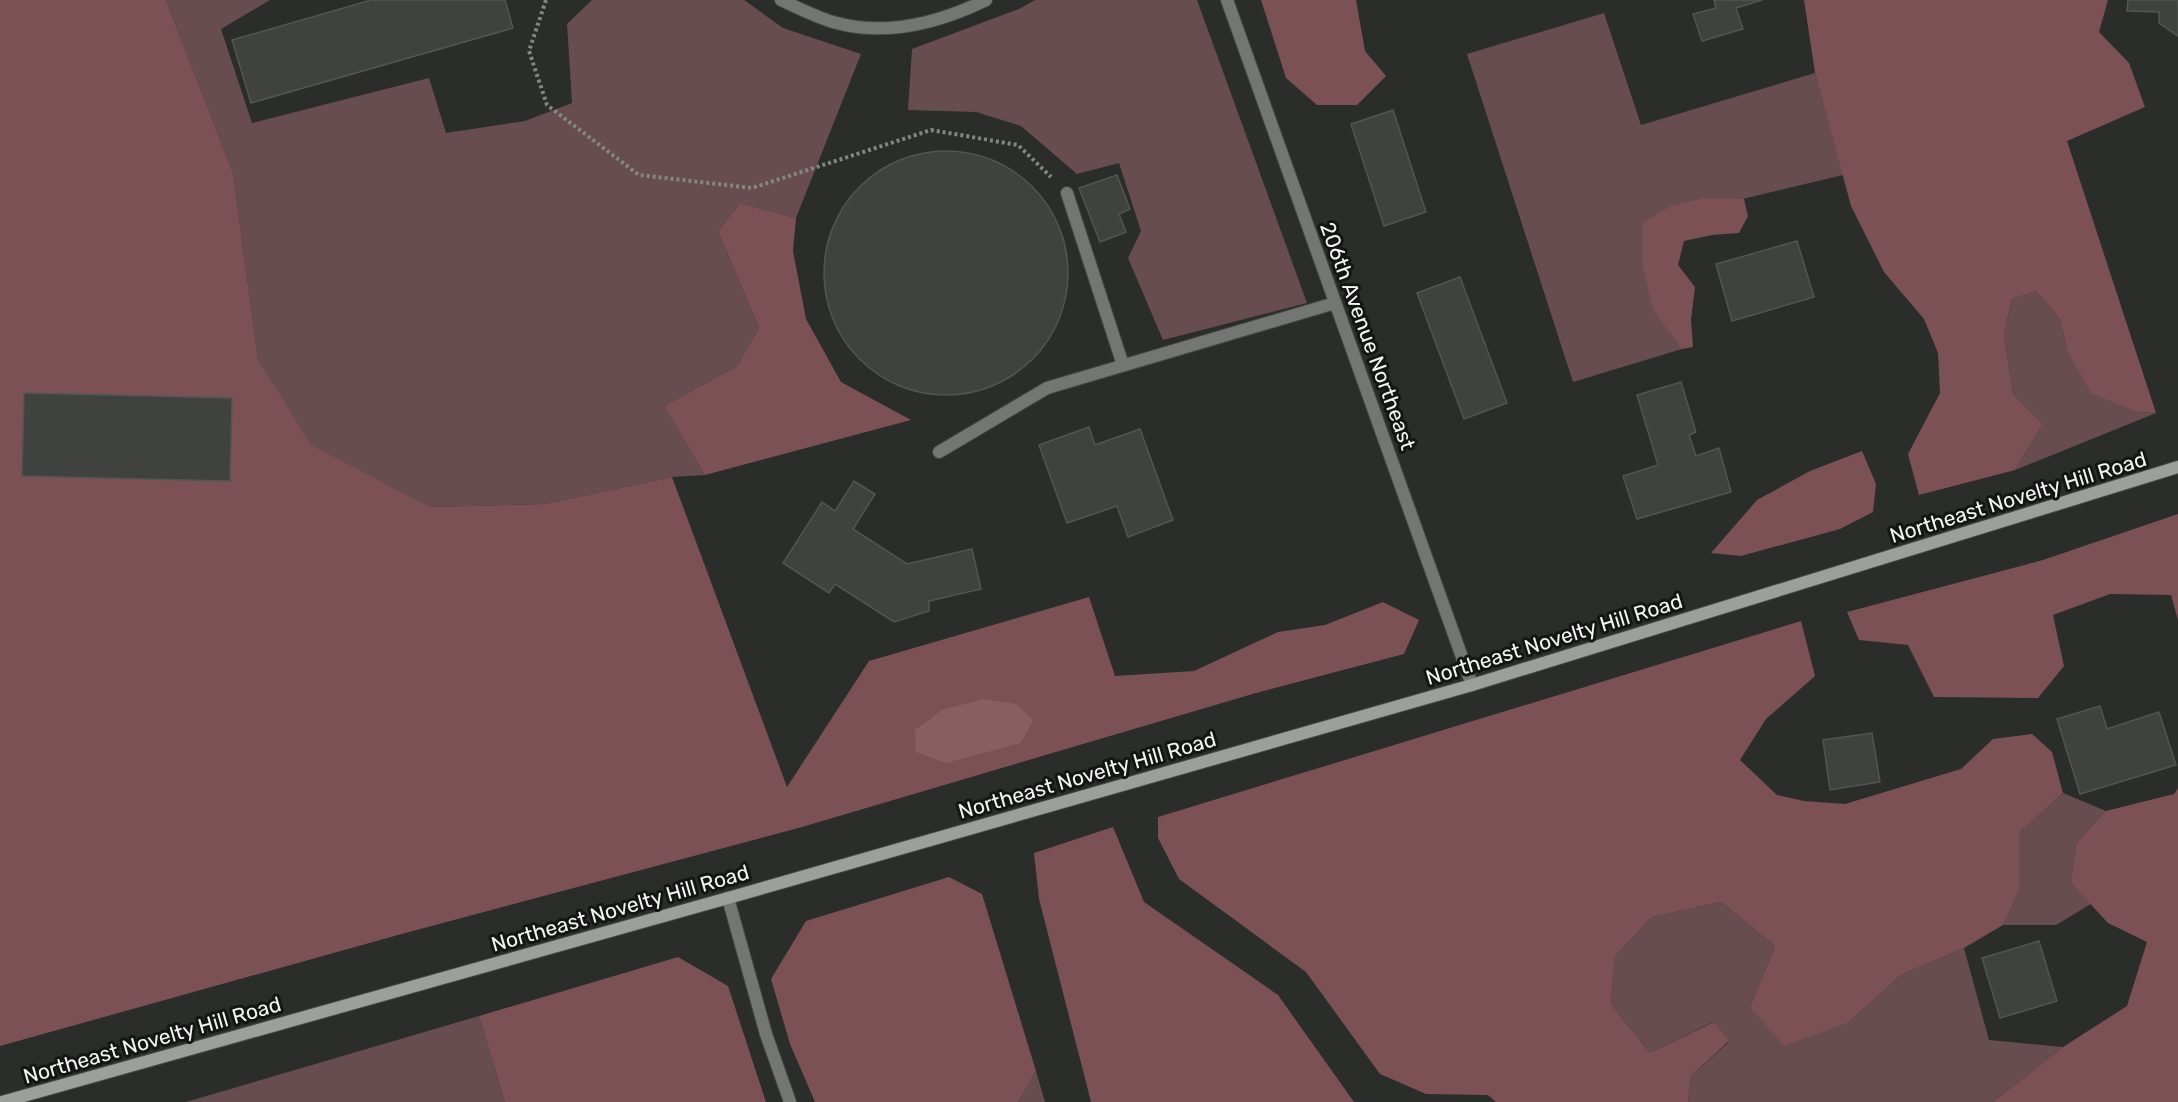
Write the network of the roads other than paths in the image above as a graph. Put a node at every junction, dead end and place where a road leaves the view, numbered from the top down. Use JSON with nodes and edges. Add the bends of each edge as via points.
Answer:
{"nodes":[{"id":1,"x":782,"y":0,"type":"edge"},
{"id":2,"x":986,"y":0,"type":"edge"},
{"id":3,"x":1227,"y":0,"type":"edge"},
{"id":4,"x":1067,"y":193,"type":"road end"},
{"id":5,"x":1335,"y":303,"type":"junction"},
{"id":6,"x":1123,"y":365,"type":"junction"},
{"id":7,"x":939,"y":452,"type":"dead end"},
{"id":8,"x":2178,"y":467,"type":"edge"},
{"id":9,"x":1472,"y":685,"type":"junction"},
{"id":10,"x":728,"y":898,"type":"junction"},
{"id":11,"x":2,"y":1102,"type":"edge"},
{"id":12,"x":790,"y":1102,"type":"edge"}],
"edges":[{"from":1,"to":2,"type":"street","via":[[832,22],[867,28],[910,27]]},
{"from":3,"to":5,"type":"street","name":"206th Avenue Northeast"},
{"from":4,"to":6,"type":"street"},
{"from":5,"to":6,"type":"street"},
{"from":5,"to":9,"type":"street","name":"206th Avenue Northeast"},
{"from":6,"to":7,"type":"street","via":[[1047,388]]},
{"from":8,"to":9,"type":"main road","name":"Northeast Novelty Hill Road"},
{"from":9,"to":10,"type":"main road","name":"Northeast Novelty Hill Road"},
{"from":10,"to":11,"type":"main road","name":"Northeast Novelty Hill Road"},
{"from":10,"to":12,"type":"street","via":[[766,1034]]}]}
